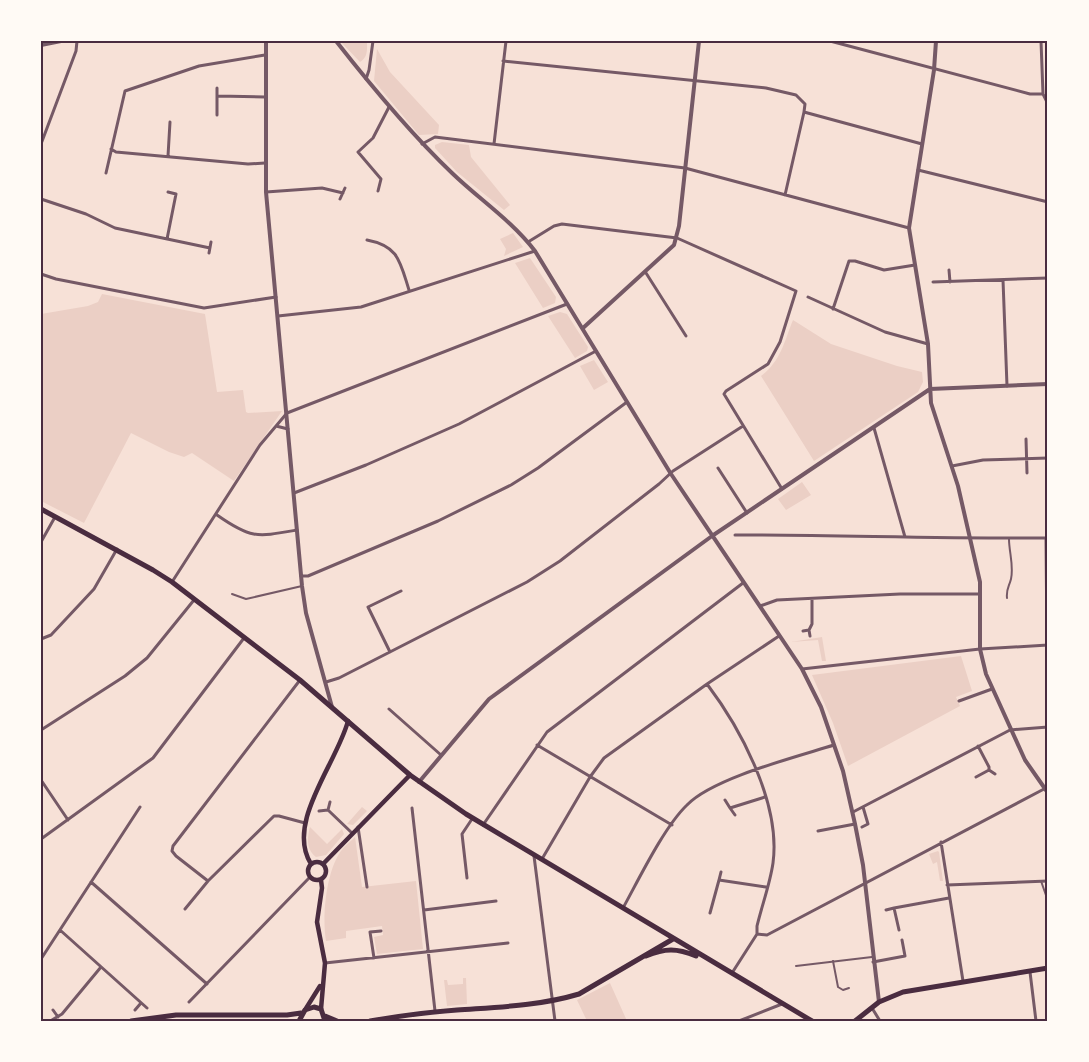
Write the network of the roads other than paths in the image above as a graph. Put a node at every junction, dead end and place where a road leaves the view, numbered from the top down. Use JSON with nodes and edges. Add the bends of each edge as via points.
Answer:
{"nodes":[{"id":1,"x":61,"y":41,"type":"edge"},
{"id":2,"x":77,"y":41,"type":"edge"},
{"id":3,"x":266,"y":41,"type":"edge"},
{"id":4,"x":336,"y":41,"type":"edge"},
{"id":5,"x":373,"y":41,"type":"edge"},
{"id":6,"x":506,"y":41,"type":"edge"},
{"id":7,"x":700,"y":41,"type":"edge"},
{"id":8,"x":830,"y":41,"type":"edge"},
{"id":9,"x":936,"y":41,"type":"edge"},
{"id":10,"x":1041,"y":41,"type":"edge"},
{"id":11,"x":41,"y":45,"type":"edge"},
{"id":12,"x":265,"y":55,"type":"junction"},
{"id":13,"x":503,"y":61,"type":"junction"},
{"id":14,"x":934,"y":70,"type":"junction"},
{"id":15,"x":366,"y":80,"type":"junction"},
{"id":16,"x":694,"y":81,"type":"junction"},
{"id":17,"x":218,"y":88,"type":"dead end"},
{"id":18,"x":1043,"y":94,"type":"junction"},
{"id":19,"x":218,"y":96,"type":"junction"},
{"id":20,"x":265,"y":96,"type":"junction"},
{"id":21,"x":1048,"y":104,"type":"edge"},
{"id":22,"x":389,"y":107,"type":"junction"},
{"id":23,"x":804,"y":112,"type":"junction"},
{"id":24,"x":217,"y":115,"type":"dead end"},
{"id":25,"x":170,"y":122,"type":"dead end"},
{"id":26,"x":41,"y":144,"type":"edge"},
{"id":27,"x":422,"y":144,"type":"junction"},
{"id":28,"x":494,"y":144,"type":"junction"},
{"id":29,"x":922,"y":144,"type":"junction"},
{"id":30,"x":111,"y":149,"type":"junction"},
{"id":31,"x":168,"y":156,"type":"junction"},
{"id":32,"x":265,"y":163,"type":"junction"},
{"id":33,"x":685,"y":168,"type":"junction"},
{"id":34,"x":918,"y":170,"type":"junction"},
{"id":35,"x":106,"y":173,"type":"dead end"},
{"id":36,"x":346,"y":188,"type":"dead end"},
{"id":37,"x":168,"y":192,"type":"dead end"},
{"id":38,"x":266,"y":192,"type":"junction"},
{"id":39,"x":378,"y":192,"type":"dead end"},
{"id":40,"x":342,"y":193,"type":"junction"},
{"id":41,"x":785,"y":195,"type":"junction"},
{"id":42,"x":41,"y":199,"type":"edge"},
{"id":43,"x":340,"y":199,"type":"dead end"},
{"id":44,"x":1048,"y":202,"type":"edge"},
{"id":45,"x":909,"y":228,"type":"junction"},
{"id":46,"x":676,"y":238,"type":"junction"},
{"id":47,"x":167,"y":239,"type":"junction"},
{"id":48,"x":367,"y":240,"type":"dead end"},
{"id":49,"x":212,"y":242,"type":"dead end"},
{"id":50,"x":528,"y":242,"type":"junction"},
{"id":51,"x":210,"y":248,"type":"junction"},
{"id":52,"x":535,"y":251,"type":"junction"},
{"id":53,"x":209,"y":253,"type":"dead end"},
{"id":54,"x":915,"y":265,"type":"junction"},
{"id":55,"x":949,"y":270,"type":"dead end"},
{"id":56,"x":646,"y":273,"type":"junction"},
{"id":57,"x":41,"y":274,"type":"edge"},
{"id":58,"x":1048,"y":278,"type":"edge"},
{"id":59,"x":1002,"y":280,"type":"junction"},
{"id":60,"x":933,"y":282,"type":"dead end"},
{"id":61,"x":950,"y":282,"type":"junction"},
{"id":62,"x":409,"y":290,"type":"junction"},
{"id":63,"x":277,"y":297,"type":"junction"},
{"id":64,"x":808,"y":297,"type":"dead end"},
{"id":65,"x":567,"y":304,"type":"junction"},
{"id":66,"x":833,"y":309,"type":"junction"},
{"id":67,"x":278,"y":316,"type":"junction"},
{"id":68,"x":582,"y":328,"type":"junction"},
{"id":69,"x":686,"y":336,"type":"dead end"},
{"id":70,"x":928,"y":344,"type":"junction"},
{"id":71,"x":597,"y":351,"type":"junction"},
{"id":72,"x":1048,"y":384,"type":"edge"},
{"id":73,"x":1008,"y":386,"type":"junction"},
{"id":74,"x":930,"y":389,"type":"junction"},
{"id":75,"x":627,"y":402,"type":"junction"},
{"id":76,"x":287,"y":412,"type":"junction"},
{"id":77,"x":276,"y":426,"type":"junction"},
{"id":78,"x":743,"y":426,"type":"junction"},
{"id":79,"x":874,"y":428,"type":"junction"},
{"id":80,"x":288,"y":429,"type":"junction"},
{"id":81,"x":1026,"y":439,"type":"dead end"},
{"id":82,"x":1027,"y":458,"type":"junction"},
{"id":83,"x":1048,"y":458,"type":"edge"},
{"id":84,"x":952,"y":466,"type":"junction"},
{"id":85,"x":718,"y":468,"type":"dead end"},
{"id":86,"x":671,"y":474,"type":"junction"},
{"id":87,"x":1027,"y":474,"type":"dead end"},
{"id":88,"x":782,"y":489,"type":"junction"},
{"id":89,"x":294,"y":493,"type":"junction"},
{"id":90,"x":41,"y":509,"type":"edge"},
{"id":91,"x":747,"y":513,"type":"junction"},
{"id":92,"x":217,"y":515,"type":"junction"},
{"id":93,"x":55,"y":517,"type":"junction"},
{"id":94,"x":297,"y":530,"type":"junction"},
{"id":95,"x":735,"y":535,"type":"dead end"},
{"id":96,"x":712,"y":536,"type":"junction"},
{"id":97,"x":904,"y":537,"type":"junction"},
{"id":98,"x":1047,"y":538,"type":"edge"},
{"id":99,"x":1009,"y":539,"type":"junction"},
{"id":100,"x":969,"y":540,"type":"junction"},
{"id":101,"x":41,"y":542,"type":"edge"},
{"id":102,"x":117,"y":549,"type":"junction"},
{"id":103,"x":301,"y":576,"type":"junction"},
{"id":104,"x":172,"y":582,"type":"junction"},
{"id":105,"x":743,"y":583,"type":"junction"},
{"id":106,"x":302,"y":586,"type":"junction"},
{"id":107,"x":401,"y":591,"type":"dead end"},
{"id":108,"x":232,"y":594,"type":"dead end"},
{"id":109,"x":980,"y":594,"type":"junction"},
{"id":110,"x":1047,"y":594,"type":"edge"},
{"id":111,"x":1007,"y":598,"type":"dead end"},
{"id":112,"x":812,"y":599,"type":"junction"},
{"id":113,"x":194,"y":600,"type":"junction"},
{"id":114,"x":760,"y":606,"type":"junction"},
{"id":115,"x":809,"y":630,"type":"junction"},
{"id":116,"x":803,"y":631,"type":"dead end"},
{"id":117,"x":779,"y":636,"type":"junction"},
{"id":118,"x":810,"y":636,"type":"dead end"},
{"id":119,"x":244,"y":638,"type":"junction"},
{"id":120,"x":41,"y":639,"type":"edge"},
{"id":121,"x":1048,"y":645,"type":"edge"},
{"id":122,"x":980,"y":649,"type":"junction"},
{"id":123,"x":390,"y":652,"type":"junction"},
{"id":124,"x":802,"y":669,"type":"junction"},
{"id":125,"x":300,"y":680,"type":"junction"},
{"id":126,"x":326,"y":682,"type":"junction"},
{"id":127,"x":707,"y":684,"type":"junction"},
{"id":128,"x":992,"y":689,"type":"junction"},
{"id":129,"x":959,"y":701,"type":"dead end"},
{"id":130,"x":332,"y":707,"type":"junction"},
{"id":131,"x":389,"y":709,"type":"dead end"},
{"id":132,"x":348,"y":721,"type":"junction"},
{"id":133,"x":1048,"y":727,"type":"edge"},
{"id":134,"x":41,"y":730,"type":"edge"},
{"id":135,"x":1010,"y":730,"type":"junction"},
{"id":136,"x":537,"y":745,"type":"junction"},
{"id":137,"x":834,"y":745,"type":"junction"},
{"id":138,"x":978,"y":746,"type":"junction"},
{"id":139,"x":441,"y":755,"type":"junction"},
{"id":140,"x":989,"y":770,"type":"junction"},
{"id":141,"x":756,"y":771,"type":"junction"},
{"id":142,"x":995,"y":774,"type":"dead end"},
{"id":143,"x":410,"y":775,"type":"junction"},
{"id":144,"x":590,"y":776,"type":"junction"},
{"id":145,"x":976,"y":777,"type":"dead end"},
{"id":146,"x":41,"y":780,"type":"edge"},
{"id":147,"x":419,"y":782,"type":"junction"},
{"id":148,"x":1046,"y":791,"type":"edge"},
{"id":149,"x":764,"y":797,"type":"junction"},
{"id":150,"x":725,"y":800,"type":"dead end"},
{"id":151,"x":330,"y":802,"type":"dead end"},
{"id":152,"x":140,"y":807,"type":"dead end"},
{"id":153,"x":863,"y":807,"type":"junction"},
{"id":154,"x":412,"y":808,"type":"dead end"},
{"id":155,"x":730,"y":808,"type":"junction"},
{"id":156,"x":328,"y":810,"type":"junction"},
{"id":157,"x":319,"y":811,"type":"dead end"},
{"id":158,"x":853,"y":812,"type":"junction"},
{"id":159,"x":735,"y":815,"type":"dead end"},
{"id":160,"x":472,"y":819,"type":"junction"},
{"id":161,"x":68,"y":820,"type":"junction"},
{"id":162,"x":305,"y":823,"type":"junction"},
{"id":163,"x":672,"y":824,"type":"junction"},
{"id":164,"x":856,"y":824,"type":"junction"},
{"id":165,"x":483,"y":825,"type":"junction"},
{"id":166,"x":358,"y":826,"type":"junction"},
{"id":167,"x":862,"y":827,"type":"dead end"},
{"id":168,"x":818,"y":831,"type":"dead end"},
{"id":169,"x":352,"y":833,"type":"junction"},
{"id":170,"x":41,"y":839,"type":"edge"},
{"id":171,"x":941,"y":842,"type":"junction"},
{"id":172,"x":534,"y":856,"type":"junction"},
{"id":173,"x":541,"y":861,"type":"junction"},
{"id":174,"x":311,"y":864,"type":"junction"},
{"id":175,"x":323,"y":864,"type":"junction"},
{"id":176,"x":721,"y":872,"type":"dead end"},
{"id":177,"x":310,"y":877,"type":"junction"},
{"id":178,"x":467,"y":878,"type":"dead end"},
{"id":179,"x":321,"y":880,"type":"junction"},
{"id":180,"x":719,"y":880,"type":"junction"},
{"id":181,"x":208,"y":881,"type":"junction"},
{"id":182,"x":1041,"y":881,"type":"junction"},
{"id":183,"x":1048,"y":881,"type":"edge"},
{"id":184,"x":91,"y":882,"type":"junction"},
{"id":185,"x":865,"y":884,"type":"junction"},
{"id":186,"x":947,"y":884,"type":"junction"},
{"id":187,"x":367,"y":887,"type":"dead end"},
{"id":188,"x":766,"y":887,"type":"junction"},
{"id":189,"x":949,"y":898,"type":"junction"},
{"id":190,"x":496,"y":901,"type":"dead end"},
{"id":191,"x":1048,"y":901,"type":"edge"},
{"id":192,"x":894,"y":908,"type":"junction"},
{"id":193,"x":185,"y":909,"type":"dead end"},
{"id":194,"x":622,"y":909,"type":"junction"},
{"id":195,"x":424,"y":910,"type":"junction"},
{"id":196,"x":886,"y":910,"type":"dead end"},
{"id":197,"x":710,"y":912,"type":"dead end"},
{"id":198,"x":60,"y":930,"type":"junction"},
{"id":199,"x":899,"y":930,"type":"dead end"},
{"id":200,"x":381,"y":931,"type":"dead end"},
{"id":201,"x":757,"y":934,"type":"junction"},
{"id":202,"x":673,"y":939,"type":"junction"},
{"id":203,"x":902,"y":940,"type":"dead end"},
{"id":204,"x":508,"y":943,"type":"dead end"},
{"id":205,"x":429,"y":952,"type":"junction"},
{"id":206,"x":374,"y":958,"type":"junction"},
{"id":207,"x":41,"y":959,"type":"edge"},
{"id":208,"x":872,"y":959,"type":"junction"},
{"id":209,"x":634,"y":961,"type":"junction"},
{"id":210,"x":833,"y":961,"type":"junction"},
{"id":211,"x":713,"y":963,"type":"junction"},
{"id":212,"x":324,"y":964,"type":"junction"},
{"id":213,"x":796,"y":966,"type":"dead end"},
{"id":214,"x":101,"y":967,"type":"junction"},
{"id":215,"x":1048,"y":968,"type":"edge"},
{"id":216,"x":1030,"y":971,"type":"junction"},
{"id":217,"x":732,"y":974,"type":"junction"},
{"id":218,"x":963,"y":981,"type":"junction"},
{"id":219,"x":322,"y":982,"type":"junction"},
{"id":220,"x":207,"y":984,"type":"junction"},
{"id":221,"x":849,"y":988,"type":"dead end"},
{"id":222,"x":552,"y":1001,"type":"junction"},
{"id":223,"x":189,"y":1002,"type":"dead end"},
{"id":224,"x":879,"y":1002,"type":"junction"},
{"id":225,"x":141,"y":1003,"type":"junction"},
{"id":226,"x":782,"y":1004,"type":"junction"},
{"id":227,"x":872,"y":1007,"type":"junction"},
{"id":228,"x":147,"y":1008,"type":"dead end"},
{"id":229,"x":320,"y":1009,"type":"junction"},
{"id":230,"x":53,"y":1010,"type":"dead end"},
{"id":231,"x":135,"y":1010,"type":"dead end"},
{"id":232,"x":303,"y":1011,"type":"junction"},
{"id":233,"x":435,"y":1012,"type":"junction"},
{"id":234,"x":863,"y":1014,"type":"junction"},
{"id":235,"x":58,"y":1017,"type":"junction"},
{"id":236,"x":325,"y":1018,"type":"edge"},
{"id":237,"x":52,"y":1020,"type":"edge"},
{"id":238,"x":856,"y":1020,"type":"edge"},
{"id":239,"x":132,"y":1021,"type":"edge"},
{"id":240,"x":299,"y":1021,"type":"edge"},
{"id":241,"x":337,"y":1021,"type":"edge"},
{"id":242,"x":370,"y":1021,"type":"edge"},
{"id":243,"x":555,"y":1021,"type":"edge"},
{"id":244,"x":739,"y":1021,"type":"edge"},
{"id":245,"x":812,"y":1021,"type":"edge"},
{"id":246,"x":848,"y":1021,"type":"edge"},
{"id":247,"x":880,"y":1021,"type":"edge"},
{"id":248,"x":1036,"y":1021,"type":"edge"}],
"edges":[{"from":1,"to":11,"type":"street"},
{"from":2,"to":26,"type":"street"},
{"from":3,"to":12,"type":"street"},
{"from":4,"to":15,"type":"street"},
{"from":5,"to":15,"type":"street"},
{"from":6,"to":13,"type":"street"},
{"from":7,"to":16,"type":"street"},
{"from":8,"to":14,"type":"street"},
{"from":9,"to":14,"type":"street"},
{"from":10,"to":18,"type":"street"},
{"from":12,"to":20,"type":"street"},
{"from":12,"to":30,"type":"street","via":[[199,66],[128,89],[123,94]]},
{"from":13,"to":16,"type":"street"},
{"from":13,"to":28,"type":"street"},
{"from":14,"to":18,"type":"street","via":[[1030,94]]},
{"from":14,"to":29,"type":"street"},
{"from":15,"to":22,"type":"street"},
{"from":16,"to":23,"type":"street","via":[[766,88],[792,94],[803,101]]},
{"from":16,"to":33,"type":"street"},
{"from":17,"to":19,"type":"street"},
{"from":18,"to":21,"type":"street"},
{"from":19,"to":20,"type":"street"},
{"from":19,"to":24,"type":"street"},
{"from":20,"to":32,"type":"street"},
{"from":22,"to":27,"type":"street"},
{"from":22,"to":39,"type":"street","via":[[373,138],[358,152],[381,179]]},
{"from":23,"to":29,"type":"street"},
{"from":23,"to":41,"type":"street"},
{"from":25,"to":31,"type":"street"},
{"from":27,"to":28,"type":"street","via":[[435,137]]},
{"from":27,"to":50,"type":"street"},
{"from":28,"to":33,"type":"street"},
{"from":29,"to":34,"type":"street"},
{"from":30,"to":31,"type":"street"},
{"from":30,"to":35,"type":"street"},
{"from":31,"to":32,"type":"street"},
{"from":32,"to":38,"type":"street"},
{"from":33,"to":41,"type":"street"},
{"from":33,"to":46,"type":"street"},
{"from":34,"to":44,"type":"street"},
{"from":34,"to":45,"type":"street"},
{"from":36,"to":40,"type":"street"},
{"from":37,"to":47,"type":"street","via":[[176,194]]},
{"from":38,"to":40,"type":"street","via":[[322,188]]},
{"from":38,"to":63,"type":"street"},
{"from":40,"to":43,"type":"street"},
{"from":41,"to":45,"type":"street"},
{"from":42,"to":47,"type":"street","via":[[86,214],[114,228]]},
{"from":45,"to":54,"type":"street"},
{"from":46,"to":50,"type":"street","via":[[562,224]]},
{"from":46,"to":56,"type":"street","via":[[670,251]]},
{"from":46,"to":78,"type":"street","via":[[796,292],[780,342],[768,364],[724,392]]},
{"from":47,"to":51,"type":"street"},
{"from":48,"to":62,"type":"street","via":[[384,244],[396,254]]},
{"from":49,"to":51,"type":"street"},
{"from":50,"to":52,"type":"street"},
{"from":51,"to":53,"type":"street"},
{"from":52,"to":62,"type":"street"},
{"from":52,"to":65,"type":"street"},
{"from":54,"to":66,"type":"street","via":[[884,270],[849,261]]},
{"from":54,"to":70,"type":"street"},
{"from":55,"to":61,"type":"street"},
{"from":56,"to":68,"type":"street"},
{"from":56,"to":69,"type":"street"},
{"from":57,"to":63,"type":"street","via":[[204,308]]},
{"from":58,"to":59,"type":"street"},
{"from":59,"to":61,"type":"street"},
{"from":59,"to":73,"type":"street"},
{"from":60,"to":61,"type":"street"},
{"from":62,"to":67,"type":"street","via":[[346,310]]},
{"from":63,"to":67,"type":"street"},
{"from":64,"to":66,"type":"street"},
{"from":65,"to":68,"type":"street"},
{"from":65,"to":76,"type":"street"},
{"from":66,"to":70,"type":"street","via":[[885,332]]},
{"from":67,"to":76,"type":"street"},
{"from":68,"to":71,"type":"street"},
{"from":70,"to":74,"type":"street"},
{"from":71,"to":75,"type":"street"},
{"from":71,"to":89,"type":"street","via":[[460,424]]},
{"from":72,"to":73,"type":"street"},
{"from":73,"to":74,"type":"street"},
{"from":74,"to":79,"type":"street"},
{"from":74,"to":84,"type":"street","via":[[931,403]]},
{"from":75,"to":86,"type":"street"},
{"from":75,"to":103,"type":"street","via":[[538,468],[479,502],[308,576]]},
{"from":76,"to":77,"type":"street"},
{"from":76,"to":80,"type":"street"},
{"from":77,"to":80,"type":"street"},
{"from":77,"to":92,"type":"street","via":[[260,445]]},
{"from":78,"to":86,"type":"street"},
{"from":78,"to":88,"type":"street"},
{"from":79,"to":88,"type":"street"},
{"from":79,"to":97,"type":"street"},
{"from":80,"to":89,"type":"street"},
{"from":81,"to":82,"type":"street"},
{"from":82,"to":83,"type":"street"},
{"from":82,"to":84,"type":"street","via":[[983,460]]},
{"from":82,"to":87,"type":"street"},
{"from":84,"to":100,"type":"street"},
{"from":85,"to":91,"type":"street"},
{"from":86,"to":96,"type":"street"},
{"from":86,"to":123,"type":"street","via":[[548,570]]},
{"from":88,"to":91,"type":"street"},
{"from":89,"to":94,"type":"street"},
{"from":90,"to":93,"type":"highway"},
{"from":91,"to":96,"type":"street"},
{"from":92,"to":94,"type":"street","via":[[250,535]]},
{"from":92,"to":104,"type":"street"},
{"from":93,"to":101,"type":"street"},
{"from":93,"to":102,"type":"highway"},
{"from":94,"to":103,"type":"street"},
{"from":95,"to":97,"type":"street"},
{"from":96,"to":105,"type":"street"},
{"from":96,"to":139,"type":"street","via":[[489,699]]},
{"from":97,"to":100,"type":"street"},
{"from":98,"to":99,"type":"street"},
{"from":98,"to":110,"type":"street"},
{"from":99,"to":100,"type":"street"},
{"from":99,"to":111,"type":"lane","via":[[1011,580],[1006,587]]},
{"from":100,"to":109,"type":"street"},
{"from":102,"to":104,"type":"highway"},
{"from":102,"to":120,"type":"street","via":[[94,589],[51,635]]},
{"from":103,"to":106,"type":"street"},
{"from":104,"to":113,"type":"highway"},
{"from":105,"to":114,"type":"street"},
{"from":105,"to":136,"type":"street","via":[[563,718]]},
{"from":106,"to":108,"type":"lane","via":[[246,599]]},
{"from":106,"to":126,"type":"street","via":[[306,613]]},
{"from":107,"to":123,"type":"street","via":[[368,607]]},
{"from":109,"to":112,"type":"street"},
{"from":109,"to":122,"type":"street"},
{"from":110,"to":121,"type":"street"},
{"from":112,"to":114,"type":"street","via":[[771,601]]},
{"from":112,"to":115,"type":"street"},
{"from":113,"to":119,"type":"highway"},
{"from":113,"to":134,"type":"street","via":[[146,658],[125,676]]},
{"from":114,"to":117,"type":"street"},
{"from":115,"to":116,"type":"street"},
{"from":115,"to":118,"type":"street"},
{"from":117,"to":124,"type":"street"},
{"from":117,"to":127,"type":"street"},
{"from":119,"to":125,"type":"highway"},
{"from":119,"to":161,"type":"street","via":[[153,758]]},
{"from":121,"to":122,"type":"street"},
{"from":122,"to":124,"type":"street"},
{"from":122,"to":128,"type":"street"},
{"from":123,"to":126,"type":"street"},
{"from":124,"to":137,"type":"street","via":[[821,707]]},
{"from":125,"to":130,"type":"highway"},
{"from":125,"to":181,"type":"street","via":[[172,846],[176,856]]},
{"from":126,"to":130,"type":"street"},
{"from":127,"to":141,"type":"street","via":[[734,725]]},
{"from":127,"to":144,"type":"street","via":[[613,749]]},
{"from":128,"to":129,"type":"street"},
{"from":128,"to":135,"type":"street"},
{"from":130,"to":132,"type":"highway"},
{"from":131,"to":139,"type":"street"},
{"from":132,"to":143,"type":"highway"},
{"from":132,"to":162,"type":"main road"},
{"from":133,"to":135,"type":"street"},
{"from":135,"to":138,"type":"street"},
{"from":135,"to":148,"type":"street"},
{"from":136,"to":144,"type":"street"},
{"from":136,"to":165,"type":"street"},
{"from":137,"to":141,"type":"street"},
{"from":137,"to":158,"type":"street"},
{"from":138,"to":140,"type":"street"},
{"from":138,"to":153,"type":"street"},
{"from":139,"to":147,"type":"street"},
{"from":140,"to":142,"type":"street"},
{"from":140,"to":145,"type":"street"},
{"from":141,"to":149,"type":"street"},
{"from":141,"to":163,"type":"street","via":[[705,791],[688,804]]},
{"from":143,"to":147,"type":"highway"},
{"from":143,"to":166,"type":"main road"},
{"from":144,"to":163,"type":"street"},
{"from":144,"to":173,"type":"street"},
{"from":146,"to":161,"type":"street"},
{"from":147,"to":160,"type":"highway"},
{"from":148,"to":171,"type":"street"},
{"from":149,"to":155,"type":"street"},
{"from":149,"to":188,"type":"street","via":[[774,854]]},
{"from":150,"to":155,"type":"street"},
{"from":151,"to":156,"type":"street"},
{"from":152,"to":184,"type":"street"},
{"from":153,"to":158,"type":"street"},
{"from":153,"to":167,"type":"street","via":[[868,824]]},
{"from":154,"to":195,"type":"street"},
{"from":155,"to":159,"type":"street"},
{"from":156,"to":157,"type":"street"},
{"from":156,"to":169,"type":"street"},
{"from":158,"to":164,"type":"street"},
{"from":160,"to":165,"type":"highway"},
{"from":160,"to":178,"type":"street","via":[[462,834]]},
{"from":161,"to":170,"type":"street"},
{"from":162,"to":174,"type":"main road","via":[[303,842],[305,855]]},
{"from":162,"to":181,"type":"street","via":[[274,816]]},
{"from":163,"to":194,"type":"street"},
{"from":164,"to":168,"type":"street"},
{"from":164,"to":185,"type":"street"},
{"from":165,"to":172,"type":"highway"},
{"from":166,"to":169,"type":"main road"},
{"from":166,"to":187,"type":"street"},
{"from":169,"to":175,"type":"main road"},
{"from":171,"to":185,"type":"street"},
{"from":171,"to":186,"type":"street"},
{"from":172,"to":173,"type":"highway"},
{"from":172,"to":222,"type":"street"},
{"from":173,"to":194,"type":"highway"},
{"from":174,"to":175,"type":"main road"},
{"from":174,"to":177,"type":"main road","via":[[308,869]]},
{"from":175,"to":179,"type":"main road","via":[[326,873]]},
{"from":176,"to":180,"type":"street"},
{"from":177,"to":179,"type":"main road"},
{"from":177,"to":220,"type":"street"},
{"from":179,"to":212,"type":"main road","via":[[317,922]]},
{"from":180,"to":188,"type":"street"},
{"from":180,"to":197,"type":"street"},
{"from":181,"to":193,"type":"street"},
{"from":182,"to":183,"type":"street"},
{"from":182,"to":186,"type":"street"},
{"from":182,"to":191,"type":"lane"},
{"from":184,"to":198,"type":"street"},
{"from":184,"to":220,"type":"street"},
{"from":185,"to":201,"type":"street","via":[[767,935]]},
{"from":185,"to":208,"type":"street"},
{"from":186,"to":189,"type":"street"},
{"from":188,"to":201,"type":"street"},
{"from":189,"to":192,"type":"street"},
{"from":189,"to":218,"type":"street"},
{"from":190,"to":195,"type":"street"},
{"from":192,"to":196,"type":"street"},
{"from":192,"to":199,"type":"street"},
{"from":194,"to":202,"type":"highway"},
{"from":195,"to":205,"type":"street"},
{"from":198,"to":207,"type":"street"},
{"from":198,"to":214,"type":"street"},
{"from":200,"to":206,"type":"street","via":[[370,932]]},
{"from":201,"to":217,"type":"street"},
{"from":202,"to":209,"type":"highway"},
{"from":202,"to":211,"type":"highway"},
{"from":203,"to":208,"type":"street","via":[[905,956]]},
{"from":204,"to":205,"type":"street"},
{"from":205,"to":206,"type":"street"},
{"from":205,"to":233,"type":"street"},
{"from":206,"to":212,"type":"street"},
{"from":208,"to":210,"type":"lane"},
{"from":208,"to":224,"type":"street"},
{"from":209,"to":211,"type":"highway","via":[[654,952],[674,949]]},
{"from":209,"to":222,"type":"highway","via":[[579,994]]},
{"from":210,"to":213,"type":"lane"},
{"from":210,"to":221,"type":"lane","via":[[838,988]]},
{"from":211,"to":217,"type":"highway"},
{"from":212,"to":219,"type":"main road"},
{"from":214,"to":225,"type":"street"},
{"from":214,"to":235,"type":"street"},
{"from":215,"to":216,"type":"highway"},
{"from":216,"to":218,"type":"highway"},
{"from":216,"to":248,"type":"street"},
{"from":217,"to":226,"type":"highway"},
{"from":218,"to":224,"type":"highway","via":[[903,992]]},
{"from":219,"to":229,"type":"main road"},
{"from":219,"to":232,"type":"main road"},
{"from":220,"to":223,"type":"street"},
{"from":222,"to":233,"type":"highway"},
{"from":222,"to":243,"type":"street"},
{"from":224,"to":227,"type":"highway"},
{"from":225,"to":228,"type":"street"},
{"from":225,"to":231,"type":"street"},
{"from":226,"to":244,"type":"street"},
{"from":226,"to":245,"type":"highway"},
{"from":227,"to":234,"type":"highway"},
{"from":227,"to":247,"type":"street"},
{"from":229,"to":232,"type":"highway","via":[[314,1007]]},
{"from":229,"to":236,"type":"highway"},
{"from":230,"to":235,"type":"street"},
{"from":232,"to":239,"type":"highway","via":[[288,1015],[176,1015]]},
{"from":232,"to":240,"type":"highway"},
{"from":233,"to":242,"type":"highway"},
{"from":234,"to":238,"type":"highway"},
{"from":234,"to":246,"type":"highway"},
{"from":235,"to":237,"type":"street"},
{"from":236,"to":241,"type":"highway"}]}
